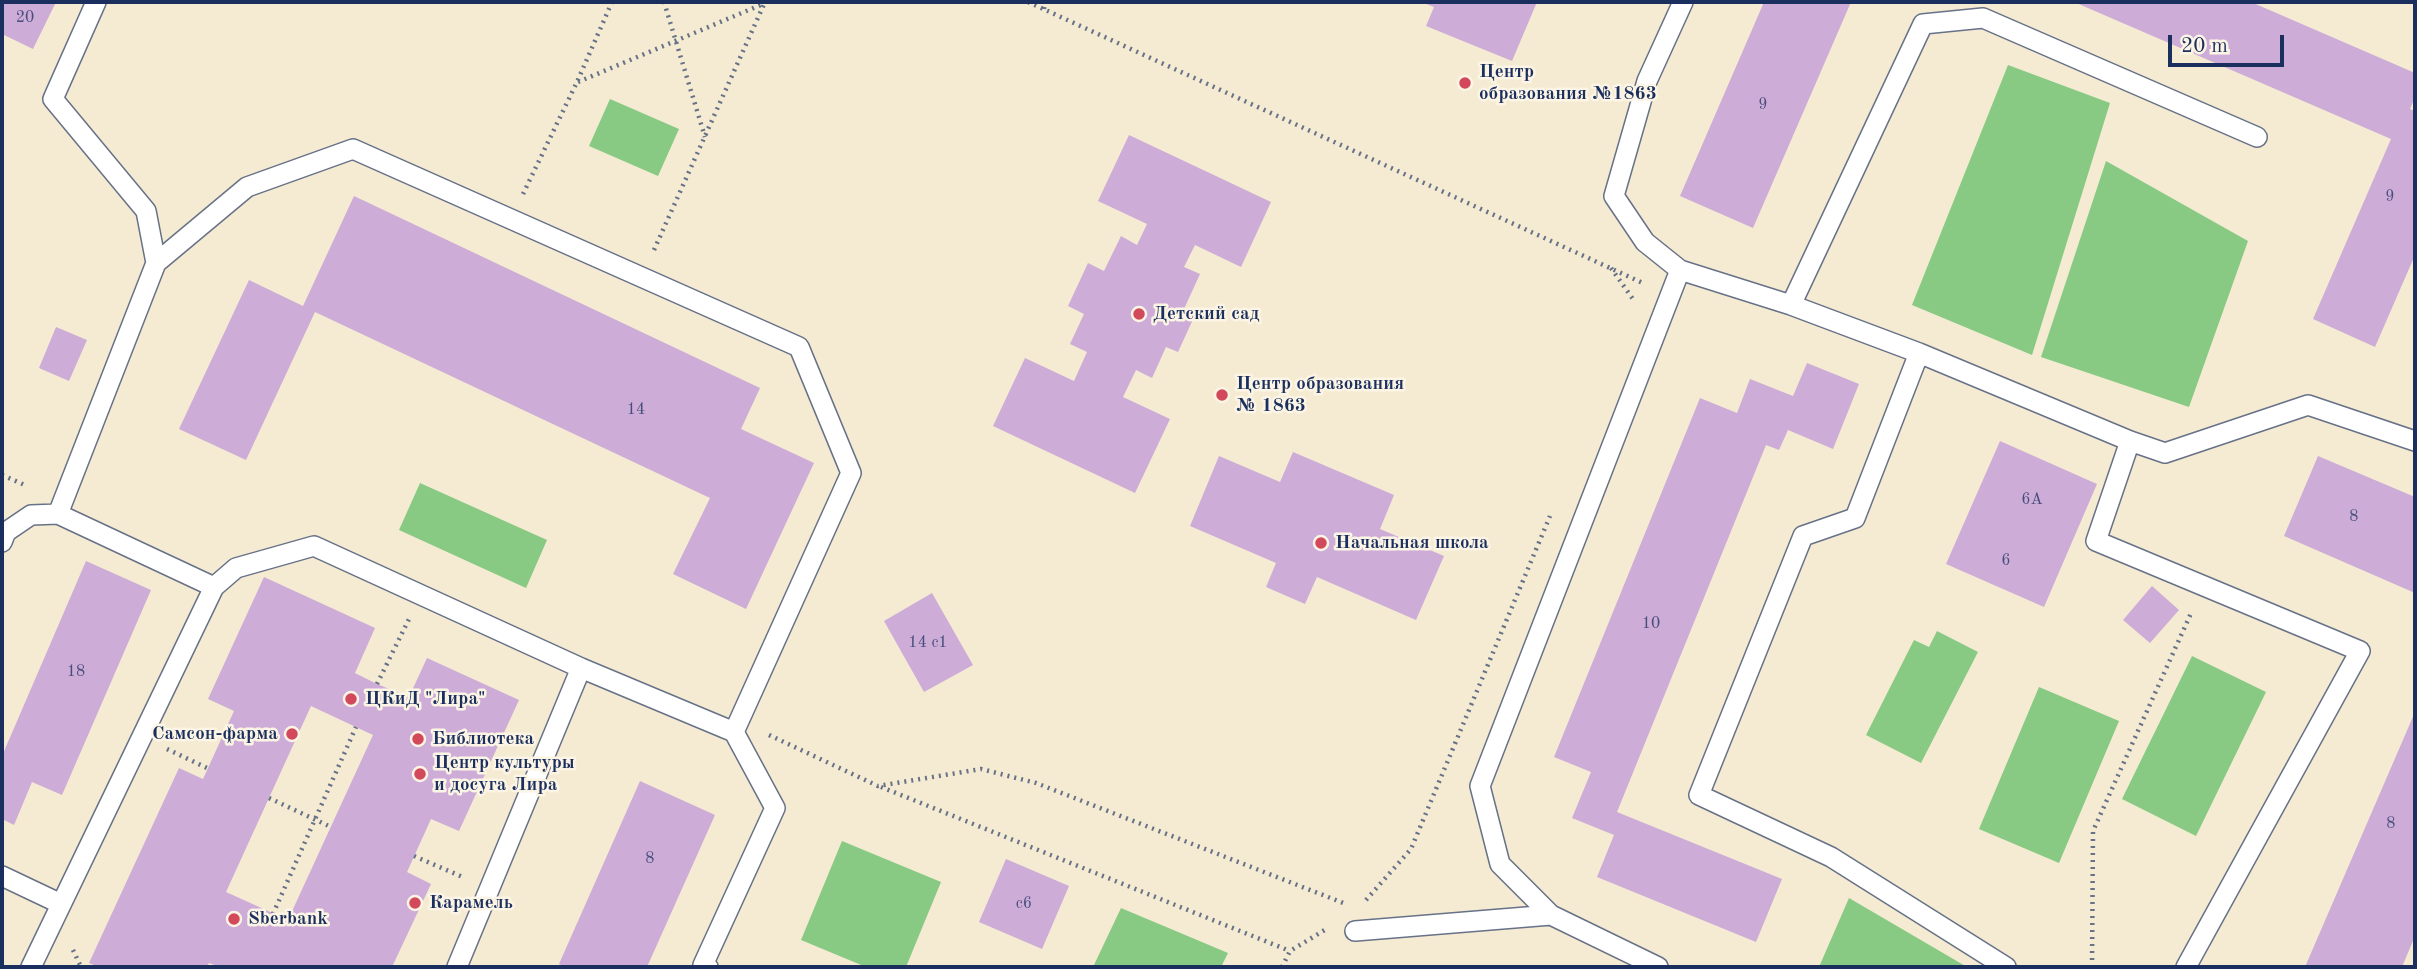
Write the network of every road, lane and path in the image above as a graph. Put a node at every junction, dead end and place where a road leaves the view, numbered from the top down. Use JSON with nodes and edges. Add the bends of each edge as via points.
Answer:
{"nodes":[{"id":1,"x":96,"y":2,"type":"edge"},
{"id":2,"x":612,"y":2,"type":"edge"},
{"id":3,"x":664,"y":2,"type":"edge"},
{"id":4,"x":1028,"y":2,"type":"edge"},
{"id":5,"x":1045,"y":2,"type":"edge"},
{"id":6,"x":1683,"y":2,"type":"edge"},
{"id":7,"x":764,"y":3,"type":"edge"},
{"id":8,"x":1044,"y":9,"type":"junction"},
{"id":9,"x":676,"y":41,"type":"junction"},
{"id":10,"x":577,"y":82,"type":"junction"},
{"id":11,"x":705,"y":137,"type":"junction"},
{"id":12,"x":2258,"y":138,"type":"dead end"},
{"id":13,"x":511,"y":218,"type":"junction"},
{"id":14,"x":156,"y":263,"type":"junction"},
{"id":15,"x":1611,"y":268,"type":"junction"},
{"id":16,"x":1679,"y":270,"type":"junction"},
{"id":17,"x":641,"y":277,"type":"junction"},
{"id":18,"x":1669,"y":295,"type":"junction"},
{"id":19,"x":1637,"y":305,"type":"dead end"},
{"id":20,"x":1791,"y":305,"type":"junction"},
{"id":21,"x":1919,"y":353,"type":"junction"},
{"id":22,"x":2414,"y":437,"type":"edge"},
{"id":23,"x":2130,"y":441,"type":"junction"},
{"id":24,"x":1553,"y":507,"type":"dead end"},
{"id":25,"x":60,"y":508,"type":"junction"},
{"id":26,"x":2,"y":542,"type":"edge"},
{"id":27,"x":2203,"y":585,"type":"junction"},
{"id":28,"x":214,"y":587,"type":"junction"},
{"id":29,"x":421,"y":595,"type":"junction"},
{"id":30,"x":581,"y":668,"type":"junction"},
{"id":31,"x":377,"y":684,"type":"dead end"},
{"id":32,"x":356,"y":727,"type":"dead end"},
{"id":33,"x":736,"y":727,"type":"junction"},
{"id":34,"x":141,"y":737,"type":"junction"},
{"id":35,"x":207,"y":768,"type":"dead end"},
{"id":36,"x":878,"y":786,"type":"junction"},
{"id":37,"x":269,"y":798,"type":"dead end"},
{"id":38,"x":315,"y":820,"type":"junction"},
{"id":39,"x":331,"y":827,"type":"dead end"},
{"id":40,"x":414,"y":856,"type":"dead end"},
{"id":41,"x":2,"y":876,"type":"edge"},
{"id":42,"x":489,"y":888,"type":"junction"},
{"id":43,"x":61,"y":904,"type":"junction"},
{"id":44,"x":274,"y":914,"type":"dead end"},
{"id":45,"x":1552,"y":915,"type":"junction"},
{"id":46,"x":1335,"y":923,"type":"dead end"},
{"id":47,"x":1355,"y":931,"type":"dead end"},
{"id":48,"x":1290,"y":951,"type":"junction"},
{"id":49,"x":31,"y":967,"type":"edge"},
{"id":50,"x":457,"y":967,"type":"edge"},
{"id":51,"x":708,"y":967,"type":"edge"},
{"id":52,"x":1282,"y":967,"type":"edge"},
{"id":53,"x":1658,"y":967,"type":"edge"},
{"id":54,"x":2006,"y":967,"type":"edge"},
{"id":55,"x":2092,"y":967,"type":"edge"},
{"id":56,"x":2186,"y":967,"type":"edge"}],
"edges":[{"from":1,"to":14,"type":"lane","via":[[53,99],[146,211]]},
{"from":2,"to":10,"type":"path"},
{"from":3,"to":9,"type":"path"},
{"from":4,"to":8,"type":"path"},
{"from":5,"to":8,"type":"path"},
{"from":6,"to":16,"type":"lane","via":[[1647,81],[1614,196],[1645,242]]},
{"from":7,"to":9,"type":"path"},
{"from":7,"to":11,"type":"path"},
{"from":8,"to":15,"type":"path"},
{"from":9,"to":10,"type":"path"},
{"from":9,"to":11,"type":"path"},
{"from":10,"to":13,"type":"path"},
{"from":11,"to":17,"type":"path"},
{"from":12,"to":20,"type":"lane","via":[[1983,18],[1923,24]]},
{"from":13,"to":14,"type":"lane","via":[[353,149],[247,187]]},
{"from":13,"to":17,"type":"lane"},
{"from":14,"to":25,"type":"lane"},
{"from":15,"to":18,"type":"path"},
{"from":15,"to":19,"type":"path"},
{"from":16,"to":18,"type":"lane"},
{"from":16,"to":20,"type":"lane"},
{"from":17,"to":33,"type":"lane","via":[[799,347],[851,473]]},
{"from":18,"to":45,"type":"lane","via":[[1480,786],[1500,864]]},
{"from":20,"to":21,"type":"lane"},
{"from":21,"to":23,"type":"lane"},
{"from":21,"to":54,"type":"lane","via":[[1855,518],[1803,536],[1699,795],[1831,857]]},
{"from":22,"to":23,"type":"lane","via":[[2308,405],[2165,453]]},
{"from":23,"to":27,"type":"lane","via":[[2096,541]]},
{"from":24,"to":36,"type":"path","via":[[1411,849],[1358,909],[1036,783],[981,769]]},
{"from":25,"to":26,"type":"lane","via":[[31,515],[6,532]]},
{"from":25,"to":28,"type":"lane"},
{"from":27,"to":55,"type":"path","via":[[2093,831]]},
{"from":27,"to":56,"type":"lane","via":[[2360,651]]},
{"from":28,"to":29,"type":"lane","via":[[236,568],[314,546]]},
{"from":28,"to":34,"type":"lane"},
{"from":29,"to":30,"type":"lane"},
{"from":29,"to":31,"type":"path"},
{"from":30,"to":33,"type":"lane"},
{"from":30,"to":42,"type":"lane"},
{"from":32,"to":38,"type":"path"},
{"from":33,"to":36,"type":"path"},
{"from":33,"to":51,"type":"lane","via":[[775,808],[703,965]]},
{"from":34,"to":35,"type":"path"},
{"from":34,"to":43,"type":"lane"},
{"from":36,"to":48,"type":"path"},
{"from":37,"to":38,"type":"path"},
{"from":38,"to":39,"type":"path"},
{"from":38,"to":44,"type":"path"},
{"from":40,"to":42,"type":"path"},
{"from":41,"to":43,"type":"lane"},
{"from":42,"to":50,"type":"lane"},
{"from":43,"to":49,"type":"lane"},
{"from":45,"to":47,"type":"lane"},
{"from":45,"to":53,"type":"lane"},
{"from":46,"to":48,"type":"path"},
{"from":48,"to":52,"type":"path"}]}
